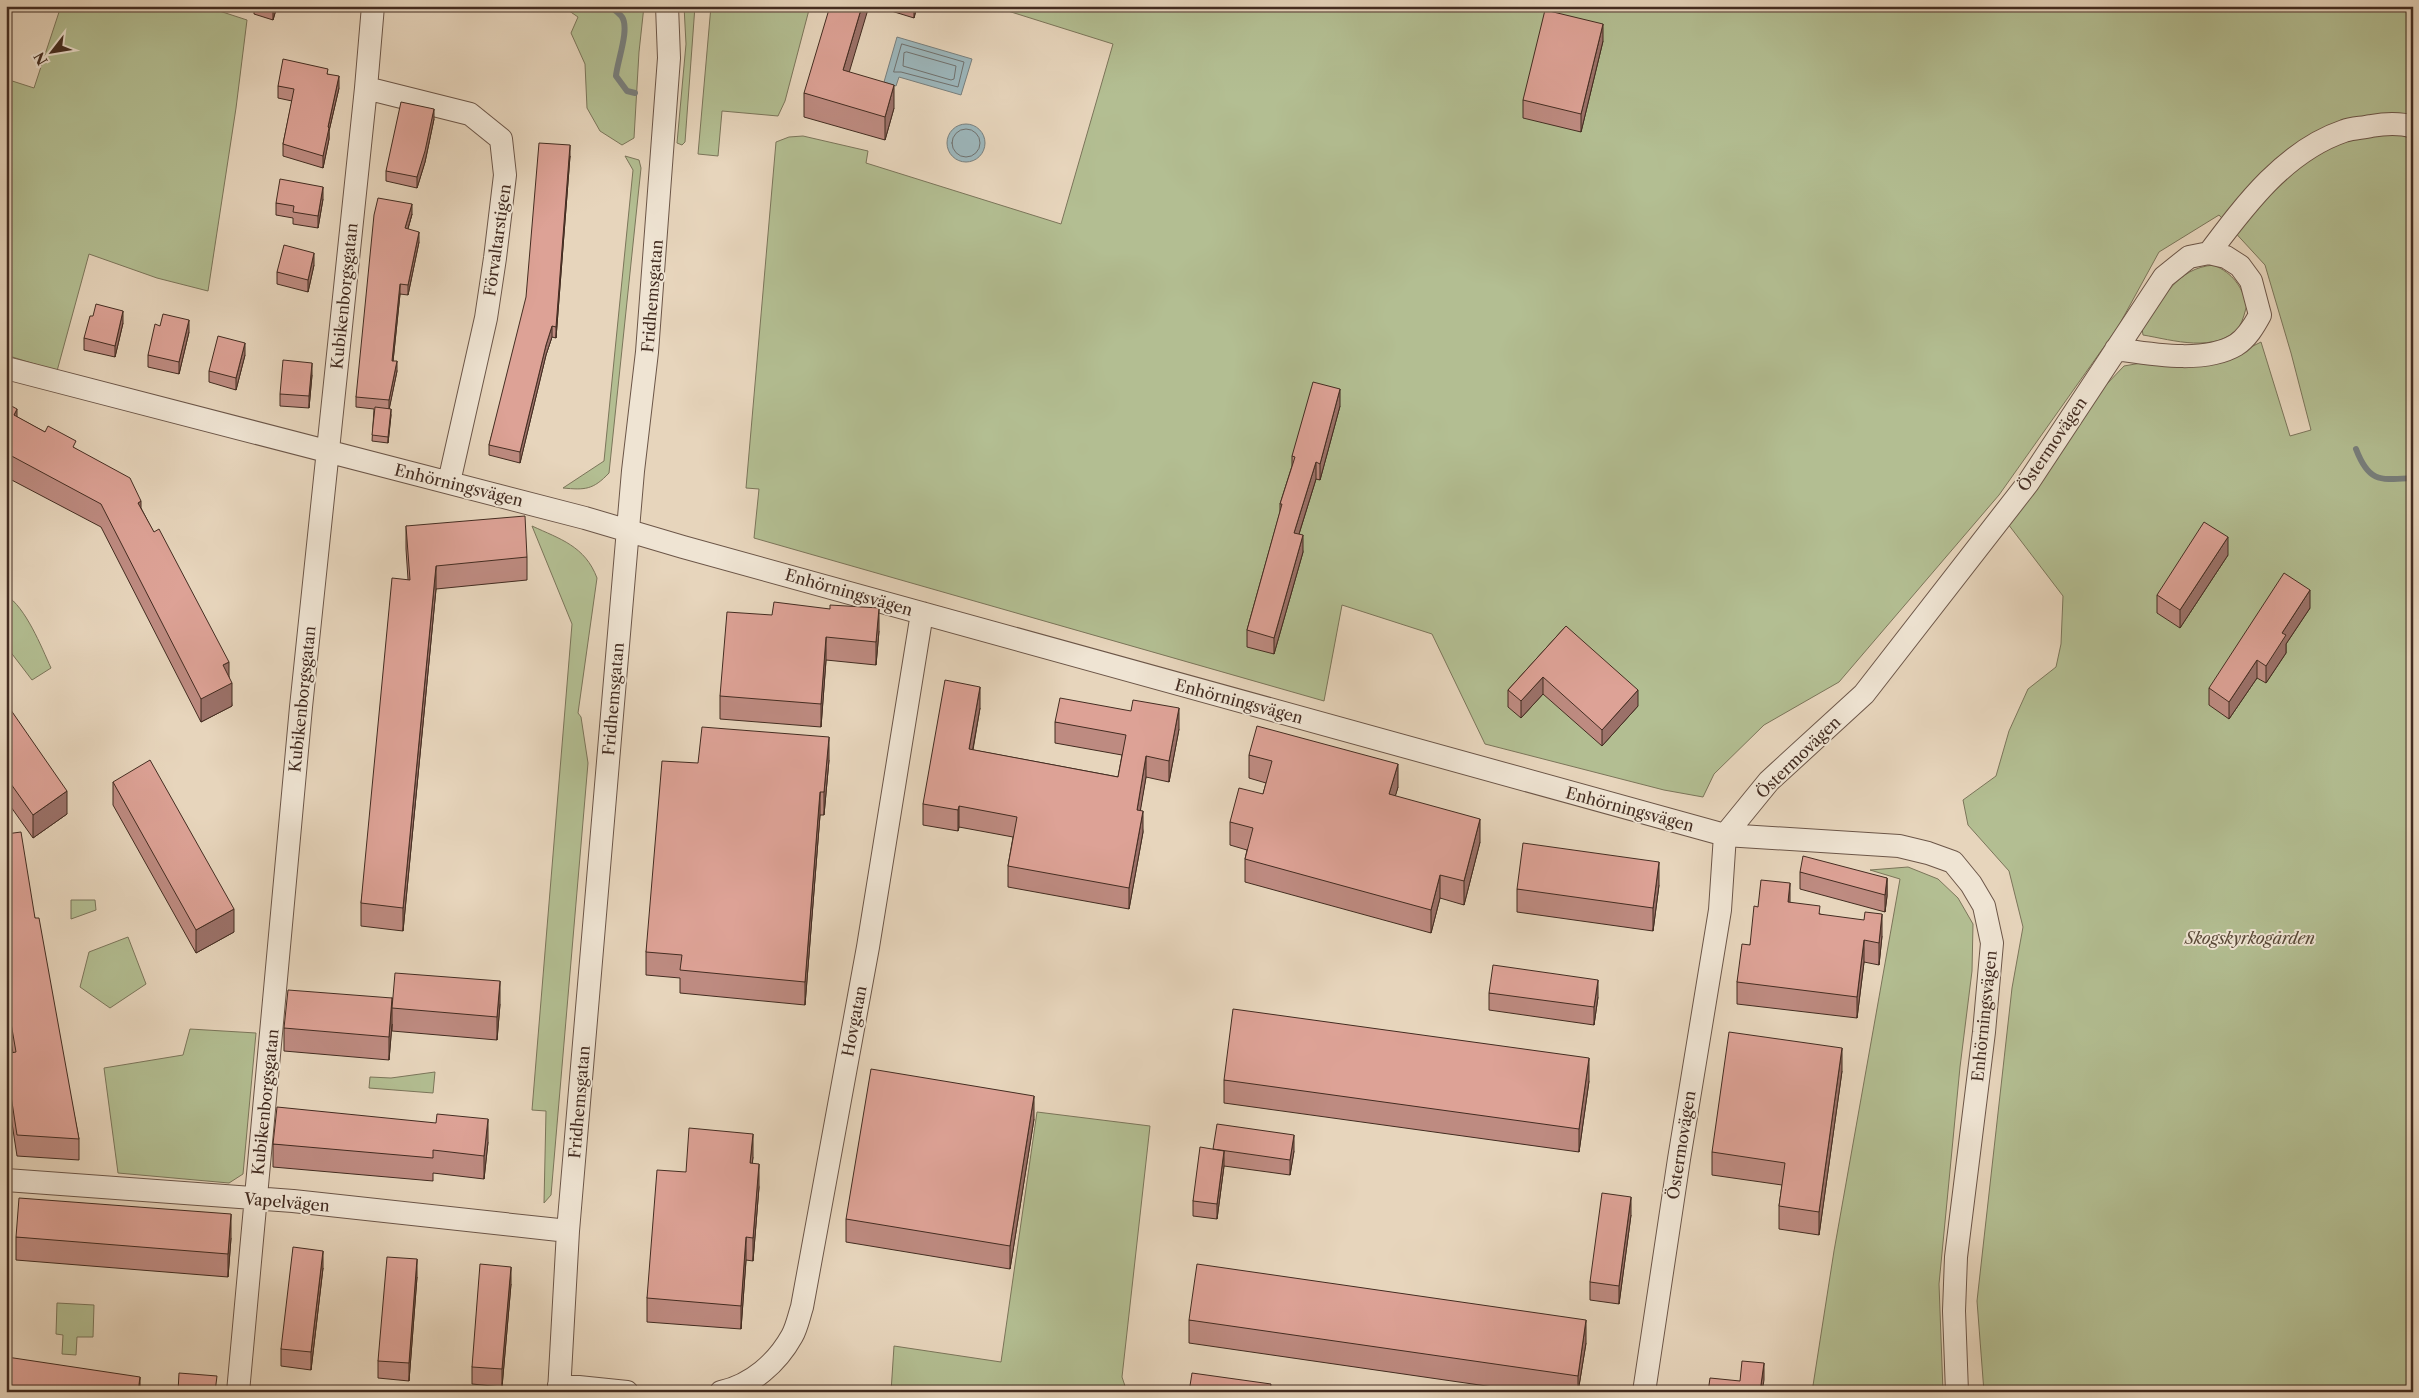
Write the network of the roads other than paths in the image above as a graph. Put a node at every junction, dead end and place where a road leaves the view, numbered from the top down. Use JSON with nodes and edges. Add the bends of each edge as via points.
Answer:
{"nodes":[{"id":1,"x":372,"y":6,"type":"edge"},
{"id":2,"x":668,"y":6,"type":"edge"},
{"id":3,"x":366,"y":88,"type":"junction"},
{"id":4,"x":2413,"y":127,"type":"edge"},
{"id":5,"x":2208,"y":252,"type":"junction"},
{"id":6,"x":2116,"y":349,"type":"junction"},
{"id":7,"x":6,"y":368,"type":"edge"},
{"id":8,"x":327,"y":450,"type":"junction"},
{"id":9,"x":449,"y":482,"type":"junction"},
{"id":10,"x":628,"y":531,"type":"junction"},
{"id":11,"x":922,"y":613,"type":"junction"},
{"id":12,"x":1725,"y":835,"type":"junction"},
{"id":13,"x":6,"y":1180,"type":"edge"},
{"id":14,"x":255,"y":1199,"type":"junction"},
{"id":15,"x":568,"y":1231,"type":"junction"},
{"id":16,"x":559,"y":1389,"type":"edge"},
{"id":17,"x":238,"y":1392,"type":"edge"},
{"id":18,"x":627,"y":1392,"type":"edge"},
{"id":19,"x":721,"y":1392,"type":"edge"},
{"id":20,"x":1644,"y":1392,"type":"edge"},
{"id":21,"x":1957,"y":1392,"type":"edge"}],
"edges":[{"from":1,"to":3,"type":"street","name":"Kubikenborgsgatan"},
{"from":2,"to":10,"type":"street","name":"Fridhemsgatan","via":[[669,58],[648,352]]},
{"from":3,"to":8,"type":"street","name":"Kubikenborgsgatan"},
{"from":3,"to":9,"type":"street","name":"Förvaltarstigen","via":[[470,114],[501,140],[505,174],[486,318]]},
{"from":4,"to":5,"type":"street","via":[[2379,125],[2345,130],[2316,143],[2276,173]]},
{"from":5,"to":6,"type":"street","name":"Östermovägen","via":[[2189,257],[2164,277]]},
{"from":5,"to":6,"type":"street","via":[[2240,266],[2251,282],[2260,315],[2251,332],[2236,345],[2188,356]]},
{"from":6,"to":12,"type":"street","name":"Östermovägen","via":[[2028,483],[1864,694],[1769,781]]},
{"from":7,"to":8,"type":"street","name":"Enhörningsvägen"},
{"from":8,"to":9,"type":"street","name":"Enhörningsvägen"},
{"from":8,"to":14,"type":"street","name":"Kubikenborgsgatan"},
{"from":9,"to":10,"type":"street","name":"Enhörningsvägen"},
{"from":10,"to":11,"type":"street","name":"Enhörningsvägen"},
{"from":10,"to":15,"type":"street","name":"Fridhemsgatan"},
{"from":11,"to":12,"type":"street","name":"Enhörningsvägen"},
{"from":11,"to":19,"type":"street","name":"Hovgatan","via":[[868,948],[802,1307],[792,1336],[765,1370],[747,1383]]},
{"from":12,"to":20,"type":"street","name":"Östermovägen","via":[[1720,910]]},
{"from":12,"to":21,"type":"street","name":"Enhörningsvägen","via":[[1899,846],[1928,853],[1953,862],[1984,906],[1992,943],[1956,1257]]},
{"from":13,"to":14,"type":"street","name":"Vapelvägen"},
{"from":14,"to":15,"type":"street","name":"Vapelvägen"},
{"from":14,"to":17,"type":"street","name":"Kubikenborgsgatan"},
{"from":15,"to":16,"type":"street","name":"Fridhemsgatan"},
{"from":16,"to":18,"type":"street"}]}
